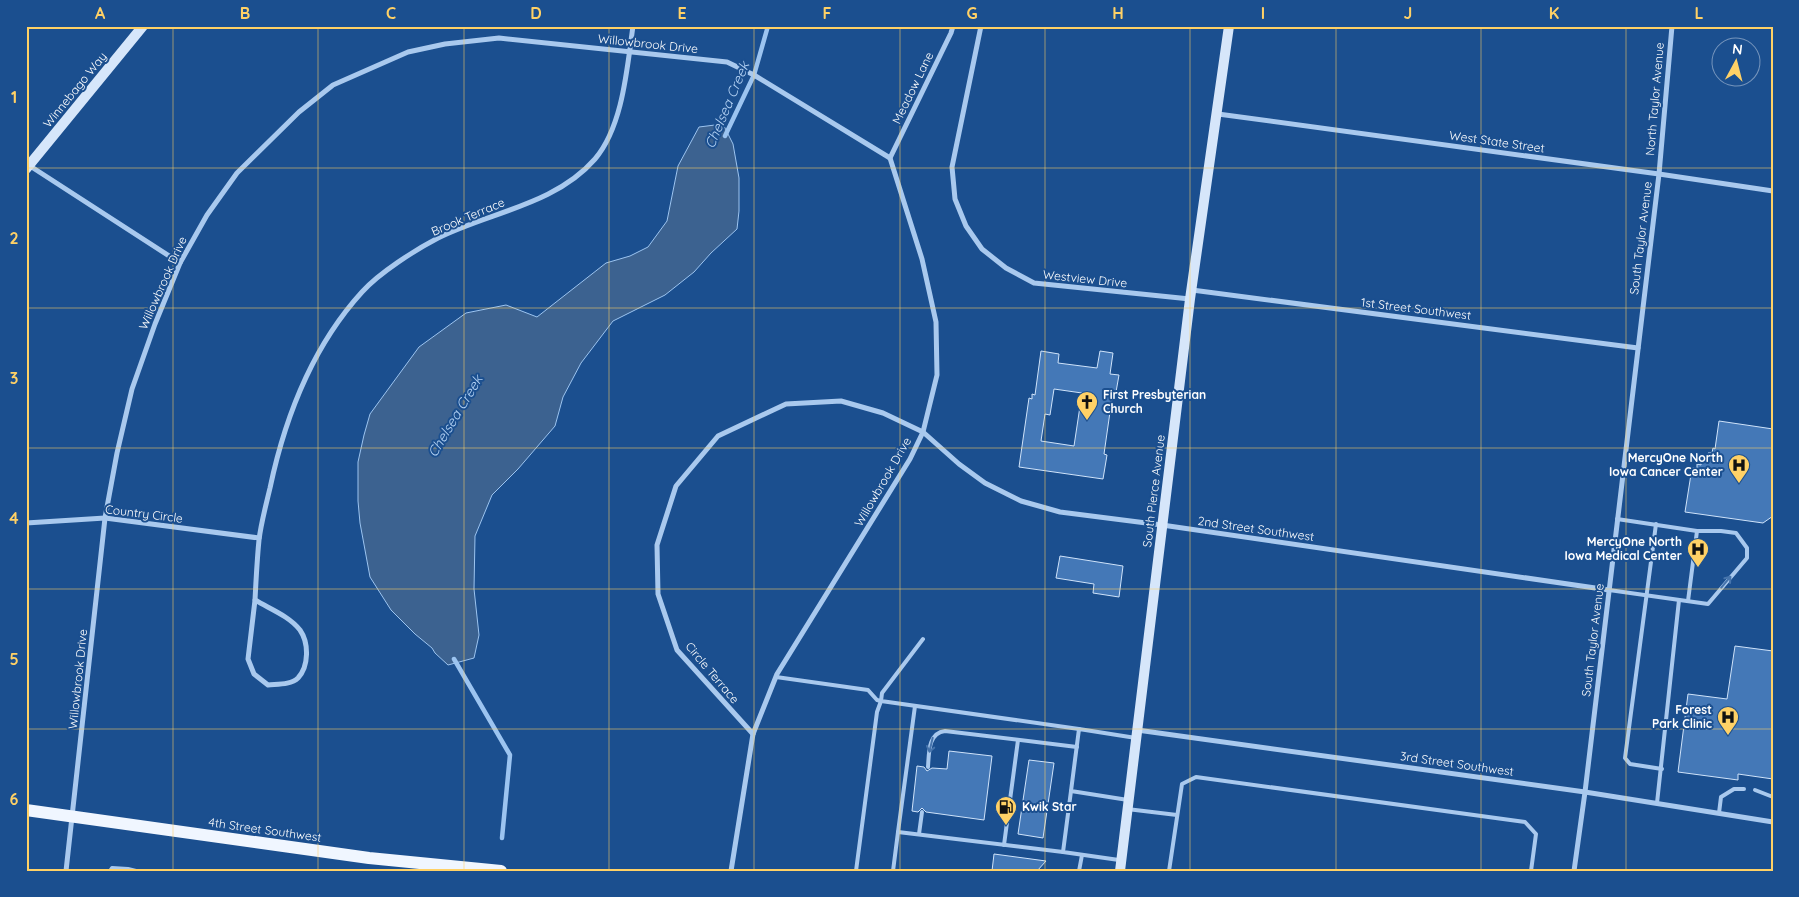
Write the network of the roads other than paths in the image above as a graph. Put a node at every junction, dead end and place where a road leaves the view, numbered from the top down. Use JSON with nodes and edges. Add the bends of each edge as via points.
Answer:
{"nodes":[{"id":1,"x":143,"y":26,"type":"edge"},
{"id":2,"x":633,"y":26,"type":"edge"},
{"id":3,"x":953,"y":26,"type":"edge"},
{"id":4,"x":981,"y":26,"type":"edge"},
{"id":5,"x":1229,"y":26,"type":"edge"},
{"id":6,"x":1672,"y":26,"type":"edge"},
{"id":7,"x":629,"y":52,"type":"junction"},
{"id":8,"x":1218,"y":114,"type":"junction"},
{"id":9,"x":890,"y":158,"type":"junction"},
{"id":10,"x":27,"y":166,"type":"edge"},
{"id":11,"x":1659,"y":174,"type":"junction"},
{"id":12,"x":1773,"y":191,"type":"edge"},
{"id":13,"x":180,"y":263,"type":"junction"},
{"id":14,"x":1191,"y":295,"type":"junction"},
{"id":15,"x":1638,"y":348,"type":"junction"},
{"id":16,"x":923,"y":432,"type":"junction"},
{"id":17,"x":105,"y":518,"type":"junction"},
{"id":18,"x":1618,"y":519,"type":"junction"},
{"id":19,"x":26,"y":523,"type":"edge"},
{"id":20,"x":1656,"y":524,"type":"junction"},
{"id":21,"x":1162,"y":525,"type":"junction"},
{"id":22,"x":1697,"y":531,"type":"junction"},
{"id":23,"x":259,"y":538,"type":"junction"},
{"id":24,"x":1609,"y":590,"type":"junction"},
{"id":25,"x":1647,"y":596,"type":"junction"},
{"id":26,"x":255,"y":600,"type":"junction"},
{"id":27,"x":1679,"y":600,"type":"junction"},
{"id":28,"x":1688,"y":601,"type":"junction"},
{"id":29,"x":923,"y":639,"type":"dead end"},
{"id":30,"x":776,"y":677,"type":"junction"},
{"id":31,"x":880,"y":701,"type":"junction"},
{"id":32,"x":914,"y":706,"type":"junction"},
{"id":33,"x":1079,"y":729,"type":"junction"},
{"id":34,"x":752,"y":734,"type":"junction"},
{"id":35,"x":1137,"y":734,"type":"junction"},
{"id":36,"x":1018,"y":740,"type":"junction"},
{"id":37,"x":1077,"y":747,"type":"junction"},
{"id":38,"x":928,"y":767,"type":"dead end"},
{"id":39,"x":1662,"y":769,"type":"junction"},
{"id":40,"x":1744,"y":789,"type":"dead end"},
{"id":41,"x":1755,"y":790,"type":"dead end"},
{"id":42,"x":1071,"y":791,"type":"junction"},
{"id":43,"x":1585,"y":792,"type":"junction"},
{"id":44,"x":1773,"y":797,"type":"edge"},
{"id":45,"x":1657,"y":803,"type":"junction"},
{"id":46,"x":1128,"y":804,"type":"junction"},
{"id":47,"x":26,"y":810,"type":"edge"},
{"id":48,"x":922,"y":812,"type":"dead end"},
{"id":49,"x":1719,"y":813,"type":"junction"},
{"id":50,"x":1177,"y":815,"type":"junction"},
{"id":51,"x":73,"y":817,"type":"junction"},
{"id":52,"x":1773,"y":822,"type":"edge"},
{"id":53,"x":898,"y":832,"type":"junction"},
{"id":54,"x":919,"y":834,"type":"junction"},
{"id":55,"x":1004,"y":845,"type":"junction"},
{"id":56,"x":1064,"y":852,"type":"junction"},
{"id":57,"x":1082,"y":855,"type":"junction"},
{"id":58,"x":1120,"y":866,"type":"edge"},
{"id":59,"x":66,"y":871,"type":"edge"},
{"id":60,"x":110,"y":871,"type":"edge"},
{"id":61,"x":136,"y":871,"type":"edge"},
{"id":62,"x":501,"y":871,"type":"edge"},
{"id":63,"x":731,"y":871,"type":"edge"},
{"id":64,"x":856,"y":871,"type":"edge"},
{"id":65,"x":893,"y":871,"type":"edge"},
{"id":66,"x":1080,"y":871,"type":"edge"},
{"id":67,"x":1169,"y":871,"type":"edge"},
{"id":68,"x":1531,"y":871,"type":"edge"},
{"id":69,"x":1574,"y":871,"type":"edge"}],
"edges":[{"from":1,"to":10,"type":"main road","name":"Winnebago Way"},
{"from":2,"to":7,"type":"street","name":"Brook Terrace"},
{"from":3,"to":9,"type":"street","name":"Meadow Lane"},
{"from":4,"to":14,"type":"street","name":"Westview Drive","via":[[952,167],[956,198],[966,226],[982,249],[1006,268],[1034,283]]},
{"from":5,"to":8,"type":"main road","name":"South Pierce Avenue"},
{"from":6,"to":11,"type":"street","name":"North Taylor Avenue"},
{"from":7,"to":9,"type":"street","name":"Willowbrook Drive","via":[[727,62],[754,75]]},
{"from":7,"to":13,"type":"street","name":"Willowbrook Drive","via":[[499,38],[444,44],[408,52],[333,85],[299,112],[238,173],[206,215]]},
{"from":7,"to":23,"type":"street","name":"Brook Terrace","via":[[621,104],[611,132],[596,158],[577,178],[545,196],[439,238],[397,263],[363,291],[337,322],[295,400],[277,454]]},
{"from":8,"to":11,"type":"street","name":"West State Street"},
{"from":8,"to":14,"type":"main road","name":"South Pierce Avenue"},
{"from":9,"to":16,"type":"street","name":"Willowbrook Drive","via":[[922,259],[936,322],[937,375]]},
{"from":10,"to":13,"type":"street"},
{"from":11,"to":12,"type":"street","name":"West State Street"},
{"from":11,"to":15,"type":"street","name":"South Taylor Avenue"},
{"from":13,"to":17,"type":"street","name":"Willowbrook Drive","via":[[132,389],[116,452]]},
{"from":14,"to":15,"type":"street","name":"1st Street Southwest"},
{"from":14,"to":21,"type":"main road","name":"South Pierce Avenue"},
{"from":15,"to":18,"type":"street","name":"South Taylor Avenue"},
{"from":16,"to":21,"type":"street","name":"2nd Street Southwest","via":[[985,483],[1022,500],[1060,512]]},
{"from":16,"to":30,"type":"street","name":"Willowbrook Drive","via":[[910,459]]},
{"from":16,"to":34,"type":"street","name":"Circle Terrace","via":[[883,413],[841,401],[786,404],[718,436],[676,486],[657,545],[658,594],[677,650]]},
{"from":17,"to":19,"type":"street","name":"Country Circle"},
{"from":17,"to":23,"type":"street","name":"Country Circle"},
{"from":17,"to":51,"type":"street","name":"Willowbrook Drive"},
{"from":18,"to":20,"type":"lane"},
{"from":18,"to":24,"type":"street","name":"South Taylor Avenue"},
{"from":20,"to":22,"type":"lane"},
{"from":20,"to":25,"type":"lane"},
{"from":21,"to":24,"type":"street","name":"2nd Street Southwest"},
{"from":21,"to":35,"type":"main road","name":"South Pierce Avenue"},
{"from":22,"to":28,"type":"lane"},
{"from":28,"to":22,"type":"lane","one_way":true,"via":[[1708,604],[1747,558],[1747,548],[1736,533]]},
{"from":23,"to":26,"type":"street","name":"Brook Terrace"},
{"from":24,"to":25,"type":"lane"},
{"from":24,"to":43,"type":"street","name":"South Taylor Avenue"},
{"from":25,"to":27,"type":"lane"},
{"from":25,"to":39,"type":"lane","via":[[1626,758],[1630,764]]},
{"from":26,"to":26,"type":"street","name":"Brook Terrace","via":[[248,658],[254,674],[268,685],[286,684],[298,678],[306,663],[306,645],[300,631],[287,619]]},
{"from":27,"to":28,"type":"lane"},
{"from":27,"to":39,"type":"lane"},
{"from":29,"to":31,"type":"lane","via":[[882,693]]},
{"from":30,"to":31,"type":"lane","via":[[868,690]]},
{"from":30,"to":34,"type":"street","name":"Willowbrook Drive"},
{"from":31,"to":32,"type":"lane"},
{"from":31,"to":64,"type":"lane"},
{"from":32,"to":33,"type":"lane"},
{"from":32,"to":53,"type":"lane"},
{"from":33,"to":35,"type":"lane"},
{"from":33,"to":37,"type":"lane"},
{"from":34,"to":63,"type":"street","name":"Willowbrook Drive"},
{"from":35,"to":43,"type":"street","name":"3rd Street Southwest"},
{"from":35,"to":46,"type":"main road","name":"South Pierce Avenue"},
{"from":36,"to":37,"type":"lane"},
{"from":36,"to":38,"type":"lane","one_way":true,"via":[[938,732],[933,737]]},
{"from":36,"to":55,"type":"lane"},
{"from":37,"to":42,"type":"lane"},
{"from":39,"to":45,"type":"lane"},
{"from":40,"to":49,"type":"lane","via":[[1734,789],[1721,797]]},
{"from":41,"to":44,"type":"lane"},
{"from":42,"to":46,"type":"lane"},
{"from":42,"to":56,"type":"lane"},
{"from":43,"to":45,"type":"street","name":"3rd Street Southwest"},
{"from":43,"to":69,"type":"street","name":"South Taylor Avenue"},
{"from":45,"to":49,"type":"street","name":"3rd Street Southwest"},
{"from":46,"to":50,"type":"lane"},
{"from":46,"to":58,"type":"main road","name":"South Pierce Avenue"},
{"from":47,"to":51,"type":"main road","name":"4th Street Southwest"},
{"from":48,"to":54,"type":"lane"},
{"from":49,"to":52,"type":"street","name":"3rd Street Southwest"},
{"from":50,"to":67,"type":"lane"},
{"from":50,"to":68,"type":"lane","via":[[1182,784],[1196,777],[1525,822],[1536,834]]},
{"from":51,"to":59,"type":"street","name":"Willowbrook Drive"},
{"from":51,"to":62,"type":"main road","name":"4th Street Southwest","via":[[369,858]]},
{"from":53,"to":54,"type":"lane"},
{"from":53,"to":65,"type":"lane"},
{"from":54,"to":55,"type":"lane"},
{"from":55,"to":56,"type":"lane"},
{"from":56,"to":57,"type":"lane"},
{"from":57,"to":58,"type":"lane"},
{"from":57,"to":66,"type":"lane"},
{"from":60,"to":61,"type":"lane","via":[[112,868]]}]}
